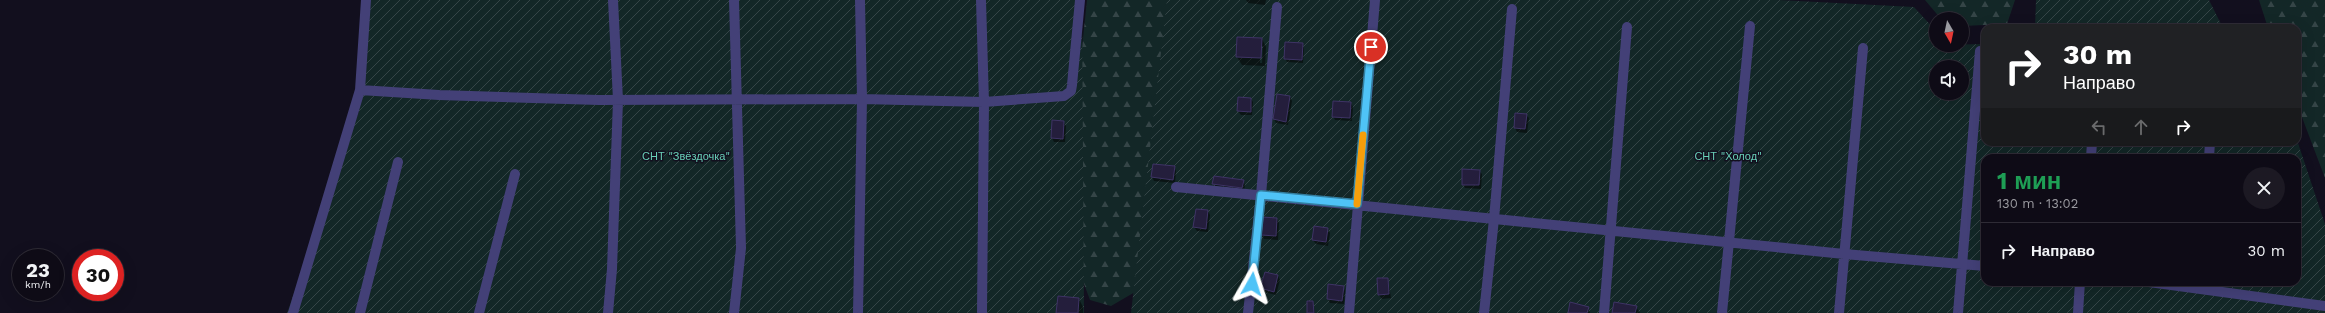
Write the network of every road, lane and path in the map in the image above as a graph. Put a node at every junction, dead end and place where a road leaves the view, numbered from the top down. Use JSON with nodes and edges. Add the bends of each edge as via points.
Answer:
{"nodes":[{"id":1,"x":366,"y":0,"type":"edge"},
{"id":2,"x":613,"y":0,"type":"edge"},
{"id":3,"x":734,"y":0,"type":"edge"},
{"id":4,"x":860,"y":0,"type":"edge"},
{"id":5,"x":981,"y":0,"type":"edge"},
{"id":6,"x":1080,"y":0,"type":"edge"},
{"id":7,"x":1375,"y":0,"type":"edge"},
{"id":8,"x":1276,"y":7,"type":"dead end"},
{"id":9,"x":1512,"y":9,"type":"dead end"},
{"id":10,"x":1750,"y":26,"type":"dead end"},
{"id":11,"x":1627,"y":27,"type":"dead end"},
{"id":12,"x":1863,"y":48,"type":"dead end"},
{"id":13,"x":1980,"y":50,"type":"dead end"},
{"id":14,"x":360,"y":90,"type":"junction"},
{"id":15,"x":737,"y":99,"type":"junction"},
{"id":16,"x":862,"y":99,"type":"junction"},
{"id":17,"x":618,"y":100,"type":"junction"},
{"id":18,"x":984,"y":102,"type":"junction"},
{"id":19,"x":398,"y":162,"type":"dead end"},
{"id":20,"x":515,"y":174,"type":"dead end"},
{"id":21,"x":1176,"y":187,"type":"dead end"},
{"id":22,"x":1261,"y":195,"type":"junction"},
{"id":23,"x":1357,"y":204,"type":"junction"},
{"id":24,"x":1494,"y":219,"type":"junction"},
{"id":25,"x":1612,"y":230,"type":"junction"},
{"id":26,"x":1728,"y":242,"type":"junction"},
{"id":27,"x":1844,"y":254,"type":"junction"},
{"id":28,"x":1960,"y":264,"type":"junction"},
{"id":29,"x":1981,"y":266,"type":"edge"},
{"id":30,"x":2080,"y":286,"type":"edge"},
{"id":31,"x":2203,"y":286,"type":"edge"},
{"id":32,"x":2325,"y":306,"type":"edge"},
{"id":33,"x":293,"y":313,"type":"edge"},
{"id":34,"x":360,"y":313,"type":"edge"},
{"id":35,"x":479,"y":313,"type":"edge"},
{"id":36,"x":608,"y":313,"type":"edge"},
{"id":37,"x":734,"y":313,"type":"edge"},
{"id":38,"x":858,"y":313,"type":"edge"},
{"id":39,"x":982,"y":313,"type":"edge"},
{"id":40,"x":1248,"y":313,"type":"edge"},
{"id":41,"x":1349,"y":313,"type":"edge"},
{"id":42,"x":1484,"y":313,"type":"edge"},
{"id":43,"x":1604,"y":313,"type":"edge"},
{"id":44,"x":1722,"y":313,"type":"edge"},
{"id":45,"x":1839,"y":313,"type":"edge"},
{"id":46,"x":1958,"y":313,"type":"edge"},
{"id":47,"x":2078,"y":313,"type":"edge"}],
"edges":[{"from":1,"to":14,"type":"street"},
{"from":2,"to":17,"type":"street"},
{"from":3,"to":15,"type":"street"},
{"from":4,"to":16,"type":"street"},
{"from":5,"to":18,"type":"street"},
{"from":6,"to":18,"type":"street","via":[[1071,91],[1064,96]]},
{"from":7,"to":23,"type":"street"},
{"from":8,"to":22,"type":"street"},
{"from":9,"to":24,"type":"street"},
{"from":10,"to":26,"type":"street"},
{"from":11,"to":25,"type":"street"},
{"from":12,"to":27,"type":"street"},
{"from":13,"to":28,"type":"street"},
{"from":14,"to":17,"type":"street"},
{"from":14,"to":33,"type":"street"},
{"from":15,"to":16,"type":"street"},
{"from":15,"to":17,"type":"street"},
{"from":15,"to":37,"type":"street","via":[[741,248]]},
{"from":16,"to":18,"type":"street"},
{"from":16,"to":38,"type":"street"},
{"from":17,"to":36,"type":"street"},
{"from":18,"to":39,"type":"street"},
{"from":19,"to":34,"type":"street"},
{"from":20,"to":35,"type":"street"},
{"from":21,"to":22,"type":"street"},
{"from":22,"to":23,"type":"street"},
{"from":22,"to":40,"type":"street"},
{"from":23,"to":24,"type":"street"},
{"from":23,"to":41,"type":"street"},
{"from":24,"to":25,"type":"street"},
{"from":24,"to":42,"type":"street"},
{"from":25,"to":26,"type":"street"},
{"from":25,"to":43,"type":"street"},
{"from":26,"to":27,"type":"street"},
{"from":26,"to":44,"type":"street"},
{"from":27,"to":28,"type":"street"},
{"from":27,"to":45,"type":"street"},
{"from":28,"to":29,"type":"street"},
{"from":28,"to":46,"type":"street"},
{"from":30,"to":47,"type":"street"},
{"from":31,"to":32,"type":"street"}]}
